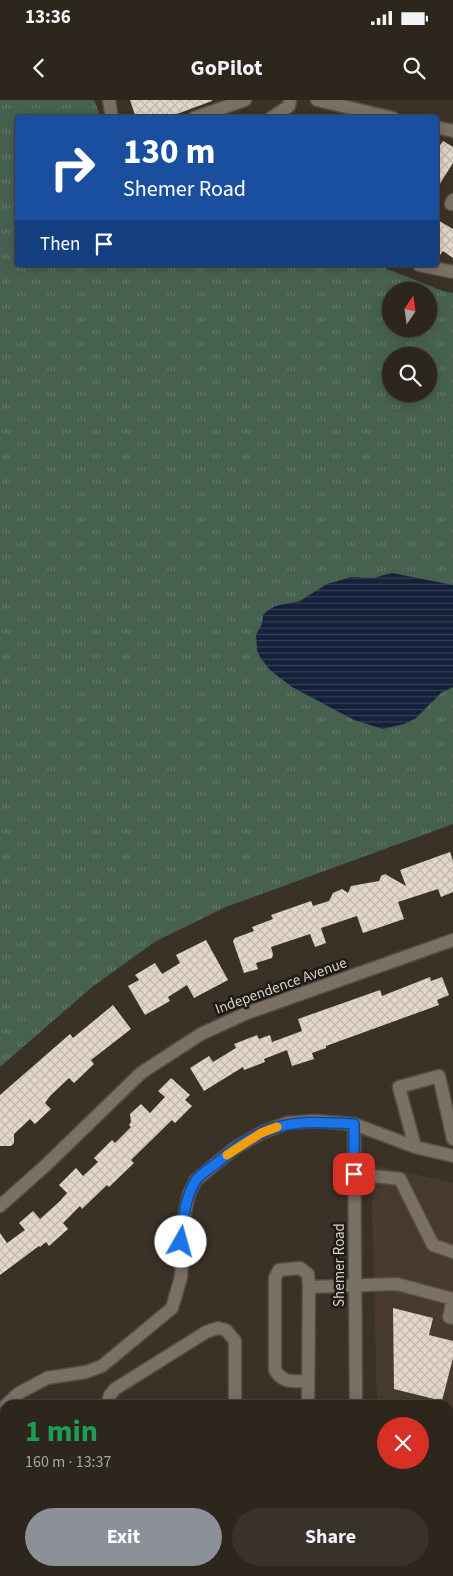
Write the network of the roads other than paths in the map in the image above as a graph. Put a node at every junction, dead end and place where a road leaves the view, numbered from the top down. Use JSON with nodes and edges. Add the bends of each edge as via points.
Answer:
{"nodes":[{"id":1,"x":109,"y":100,"type":"edge"},
{"id":2,"x":245,"y":100,"type":"edge"},
{"id":3,"x":290,"y":100,"type":"edge"},
{"id":4,"x":316,"y":100,"type":"edge"},
{"id":5,"x":112,"y":115,"type":"edge"},
{"id":6,"x":202,"y":115,"type":"edge"},
{"id":7,"x":276,"y":115,"type":"edge"},
{"id":8,"x":380,"y":115,"type":"edge"},
{"id":9,"x":439,"y":128,"type":"edge"},
{"id":10,"x":453,"y":131,"type":"edge"},
{"id":11,"x":429,"y":267,"type":"edge"},
{"id":12,"x":453,"y":272,"type":"edge"},
{"id":13,"x":453,"y":940,"type":"edge"},
{"id":14,"x":354,"y":1124,"type":"junction"},
{"id":15,"x":453,"y":1139,"type":"edge"},
{"id":16,"x":415,"y":1147,"type":"junction"},
{"id":17,"x":453,"y":1156,"type":"edge"},
{"id":18,"x":354,"y":1174,"type":"junction"},
{"id":19,"x":0,"y":1206,"type":"edge"},
{"id":20,"x":453,"y":1252,"type":"edge"},
{"id":21,"x":355,"y":1286,"type":"junction"},
{"id":22,"x":309,"y":1287,"type":"junction"},
{"id":23,"x":453,"y":1299,"type":"edge"},
{"id":24,"x":453,"y":1318,"type":"edge"},
{"id":25,"x":308,"y":1381,"type":"junction"},
{"id":26,"x":12,"y":1400,"type":"edge"},
{"id":27,"x":109,"y":1400,"type":"edge"},
{"id":28,"x":235,"y":1400,"type":"edge"},
{"id":29,"x":308,"y":1400,"type":"edge"},
{"id":30,"x":356,"y":1400,"type":"edge"}],
"edges":[{"from":1,"to":5,"type":"street"},
{"from":2,"to":6,"type":"street"},
{"from":3,"to":7,"type":"street","via":[[289,106]]},
{"from":4,"to":8,"type":"street"},
{"from":9,"to":10,"type":"street"},
{"from":11,"to":12,"type":"street"},
{"from":13,"to":19,"type":"street","name":"Independence Avenue","via":[[247,1013],[201,1034],[141,1073]]},
{"from":14,"to":16,"type":"street"},
{"from":14,"to":18,"type":"street","name":"Shemer Road"},
{"from":14,"to":26,"type":"street","via":[[287,1123],[235,1148],[196,1180],[189,1194],[181,1242],[181,1277],[172,1308],[102,1366],[47,1378]]},
{"from":15,"to":16,"type":"street","via":[[439,1076],[399,1087]]},
{"from":16,"to":17,"type":"street"},
{"from":18,"to":20,"type":"street","via":[[400,1179],[433,1246]]},
{"from":18,"to":21,"type":"street","name":"Shemer Road"},
{"from":21,"to":22,"type":"street"},
{"from":21,"to":23,"type":"street","via":[[397,1284]]},
{"from":21,"to":30,"type":"street","name":"Shemer Road"},
{"from":22,"to":25,"type":"street"},
{"from":22,"to":25,"type":"street","via":[[308,1274],[300,1268],[286,1267],[279,1270],[275,1278],[275,1370],[287,1381]]},
{"from":23,"to":24,"type":"street","via":[[449,1317]]},
{"from":25,"to":29,"type":"street"},
{"from":27,"to":28,"type":"street","via":[[115,1389],[206,1332],[218,1328],[226,1330],[235,1341]]}]}
